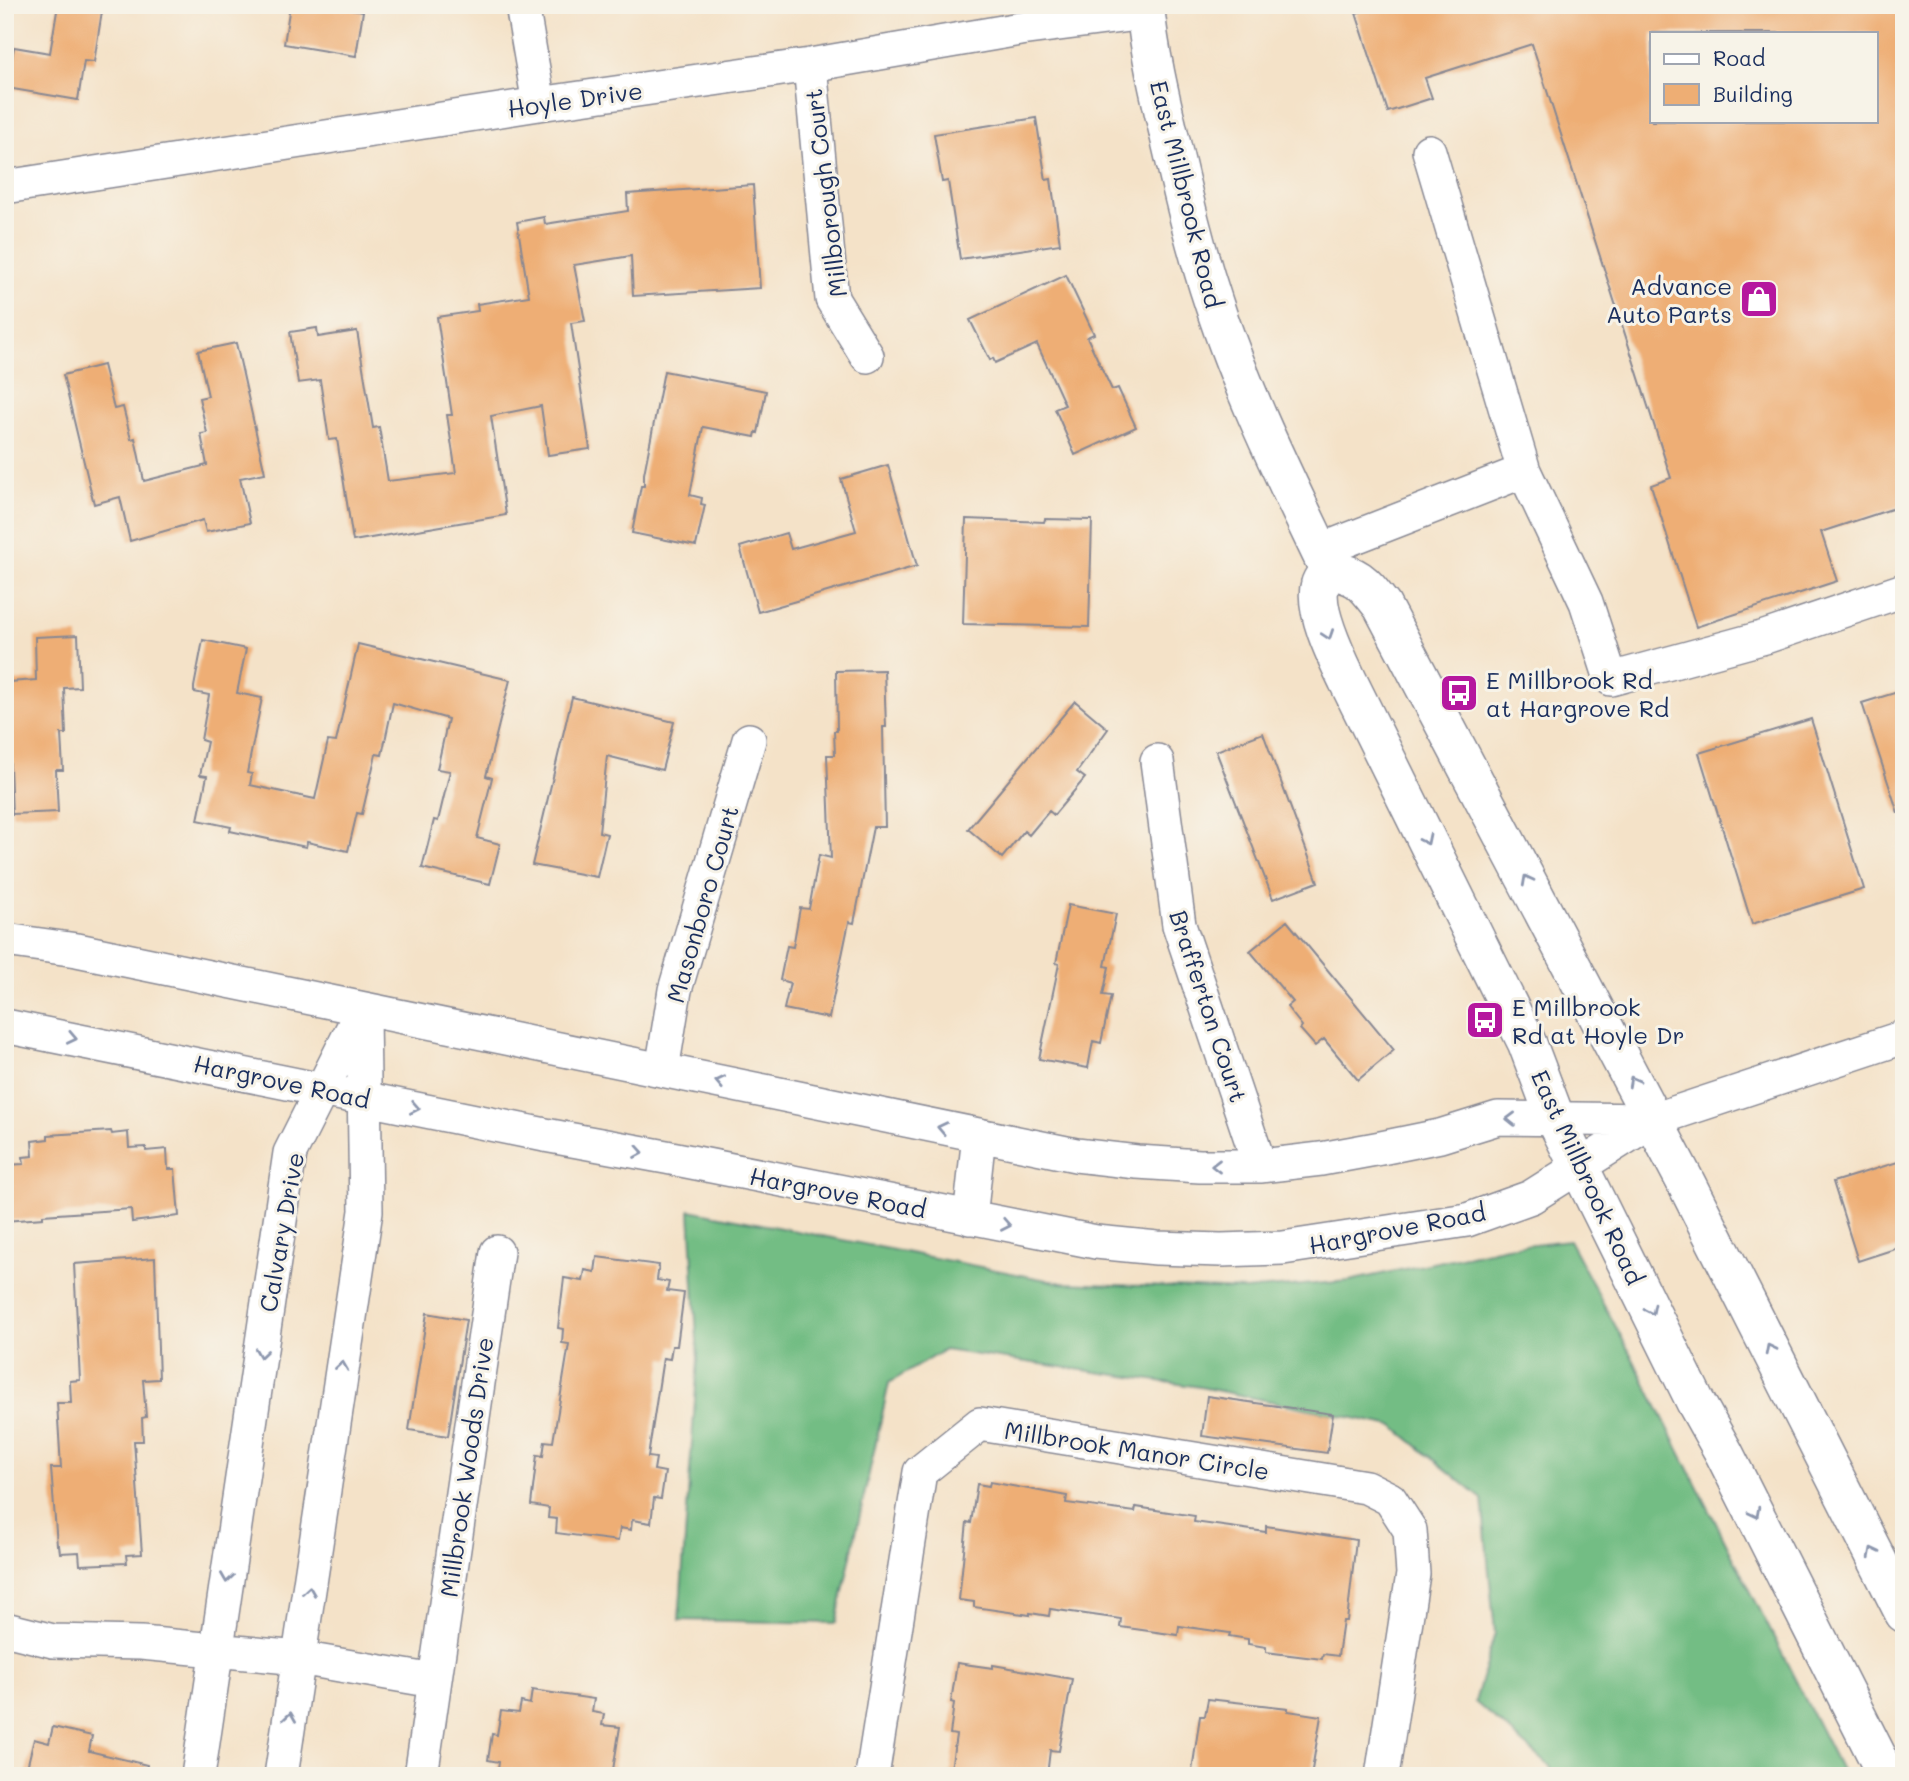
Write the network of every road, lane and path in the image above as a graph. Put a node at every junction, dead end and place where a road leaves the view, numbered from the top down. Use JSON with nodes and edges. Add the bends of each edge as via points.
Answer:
{"nodes":[{"id":1,"x":523,"y":5,"type":"edge"},
{"id":2,"x":1145,"y":9,"type":"edge"},
{"id":3,"x":810,"y":65,"type":"junction"},
{"id":4,"x":539,"y":104,"type":"junction"},
{"id":5,"x":1429,"y":151,"type":"dead end"},
{"id":6,"x":5,"y":187,"type":"edge"},
{"id":7,"x":867,"y":356,"type":"dead end"},
{"id":8,"x":1524,"y":471,"type":"junction"},
{"id":9,"x":1324,"y":560,"type":"junction"},
{"id":10,"x":1904,"y":590,"type":"edge"},
{"id":11,"x":749,"y":740,"type":"dead end"},
{"id":12,"x":1157,"y":761,"type":"dead end"},
{"id":13,"x":5,"y":940,"type":"edge"},
{"id":14,"x":362,"y":1010,"type":"junction"},
{"id":15,"x":5,"y":1026,"type":"edge"},
{"id":16,"x":1904,"y":1037,"type":"edge"},
{"id":17,"x":662,"y":1070,"type":"junction"},
{"id":18,"x":322,"y":1090,"type":"junction"},
{"id":19,"x":364,"y":1098,"type":"junction"},
{"id":20,"x":1556,"y":1120,"type":"junction"},
{"id":21,"x":1653,"y":1120,"type":"junction"},
{"id":22,"x":979,"y":1135,"type":"junction"},
{"id":23,"x":1260,"y":1166,"type":"junction"},
{"id":24,"x":1580,"y":1167,"type":"junction"},
{"id":25,"x":970,"y":1218,"type":"junction"},
{"id":26,"x":497,"y":1252,"type":"dead end"},
{"id":27,"x":1904,"y":1613,"type":"edge"},
{"id":28,"x":5,"y":1629,"type":"edge"},
{"id":29,"x":216,"y":1650,"type":"junction"},
{"id":30,"x":299,"y":1658,"type":"junction"},
{"id":31,"x":434,"y":1681,"type":"junction"},
{"id":32,"x":198,"y":1776,"type":"edge"},
{"id":33,"x":281,"y":1776,"type":"edge"},
{"id":34,"x":421,"y":1776,"type":"edge"},
{"id":35,"x":872,"y":1776,"type":"edge"},
{"id":36,"x":1382,"y":1776,"type":"edge"},
{"id":37,"x":1887,"y":1776,"type":"edge"}],
"edges":[{"from":1,"to":4,"type":"street"},
{"from":2,"to":3,"type":"street","name":"Hoyle Drive"},
{"from":2,"to":9,"type":"main road","name":"East Millbrook Road","via":[[1171,146],[1213,302],[1261,424]]},
{"from":3,"to":4,"type":"street","name":"Hoyle Drive"},
{"from":3,"to":7,"type":"street","name":"Millborough Court","via":[[832,299]]},
{"from":4,"to":6,"type":"street","name":"Hoyle Drive"},
{"from":5,"to":8,"type":"street"},
{"from":8,"to":9,"type":"street"},
{"from":8,"to":10,"type":"street","via":[[1586,602],[1611,679],[1765,637]]},
{"from":9,"to":20,"type":"main road","name":"East Millbrook Road","one_way":true,"via":[[1321,612],[1328,636],[1527,1043]]},
{"from":21,"to":9,"type":"main road","one_way":true,"via":[[1382,606],[1351,574]]},
{"from":11,"to":17,"type":"street","name":"Masonboro Court","via":[[675,990]]},
{"from":12,"to":23,"type":"street","name":"Brafferton Court","via":[[1179,925]]},
{"from":13,"to":14,"type":"street","name":"Hargrove Road","via":[[77,950]]},
{"from":14,"to":17,"type":"street","name":"Hargrove Road"},
{"from":14,"to":18,"type":"street","name":"Calvary Drive"},
{"from":14,"to":19,"type":"street"},
{"from":15,"to":18,"type":"street","name":"Hargrove Road","one_way":true},
{"from":16,"to":21,"type":"street","name":"Hargrove Road"},
{"from":22,"to":17,"type":"street","name":"Hargrove Road","one_way":true},
{"from":18,"to":19,"type":"street","name":"Hargrove Road"},
{"from":18,"to":29,"type":"street","name":"Calvary Drive","one_way":true,"via":[[290,1153]]},
{"from":19,"to":25,"type":"street","name":"Hargrove Road","one_way":true},
{"from":30,"to":19,"type":"street","one_way":true,"via":[[366,1211]]},
{"from":20,"to":21,"type":"street","name":"Hargrove Road"},
{"from":20,"to":23,"type":"street","name":"Hargrove Road","one_way":true,"via":[[1497,1118],[1381,1148]]},
{"from":20,"to":24,"type":"main road","name":"East Millbrook Road"},
{"from":21,"to":24,"type":"street","name":"Hargrove Road"},
{"from":27,"to":21,"type":"main road","one_way":true},
{"from":23,"to":22,"type":"street","name":"Hargrove Road","one_way":true,"via":[[1137,1162]]},
{"from":22,"to":25,"type":"street"},
{"from":25,"to":24,"type":"street","name":"Hargrove Road","one_way":true,"via":[[1096,1242],[1157,1248],[1283,1248],[1468,1220],[1531,1197]]},
{"from":24,"to":37,"type":"main road","name":"East Millbrook Road","one_way":true},
{"from":26,"to":31,"type":"street","name":"Millbrook Woods Drive"},
{"from":28,"to":29,"type":"street","via":[[53,1641]]},
{"from":29,"to":30,"type":"street"},
{"from":29,"to":32,"type":"street","name":"Calvary Drive"},
{"from":30,"to":31,"type":"street"},
{"from":33,"to":30,"type":"street","one_way":true},
{"from":31,"to":34,"type":"street","name":"Millbrook Woods Drive"},
{"from":35,"to":36,"type":"street","name":"Millbrook Manor Circle","via":[[920,1472],[980,1424],[1366,1487],[1390,1499],[1410,1530],[1413,1574]]}]}
